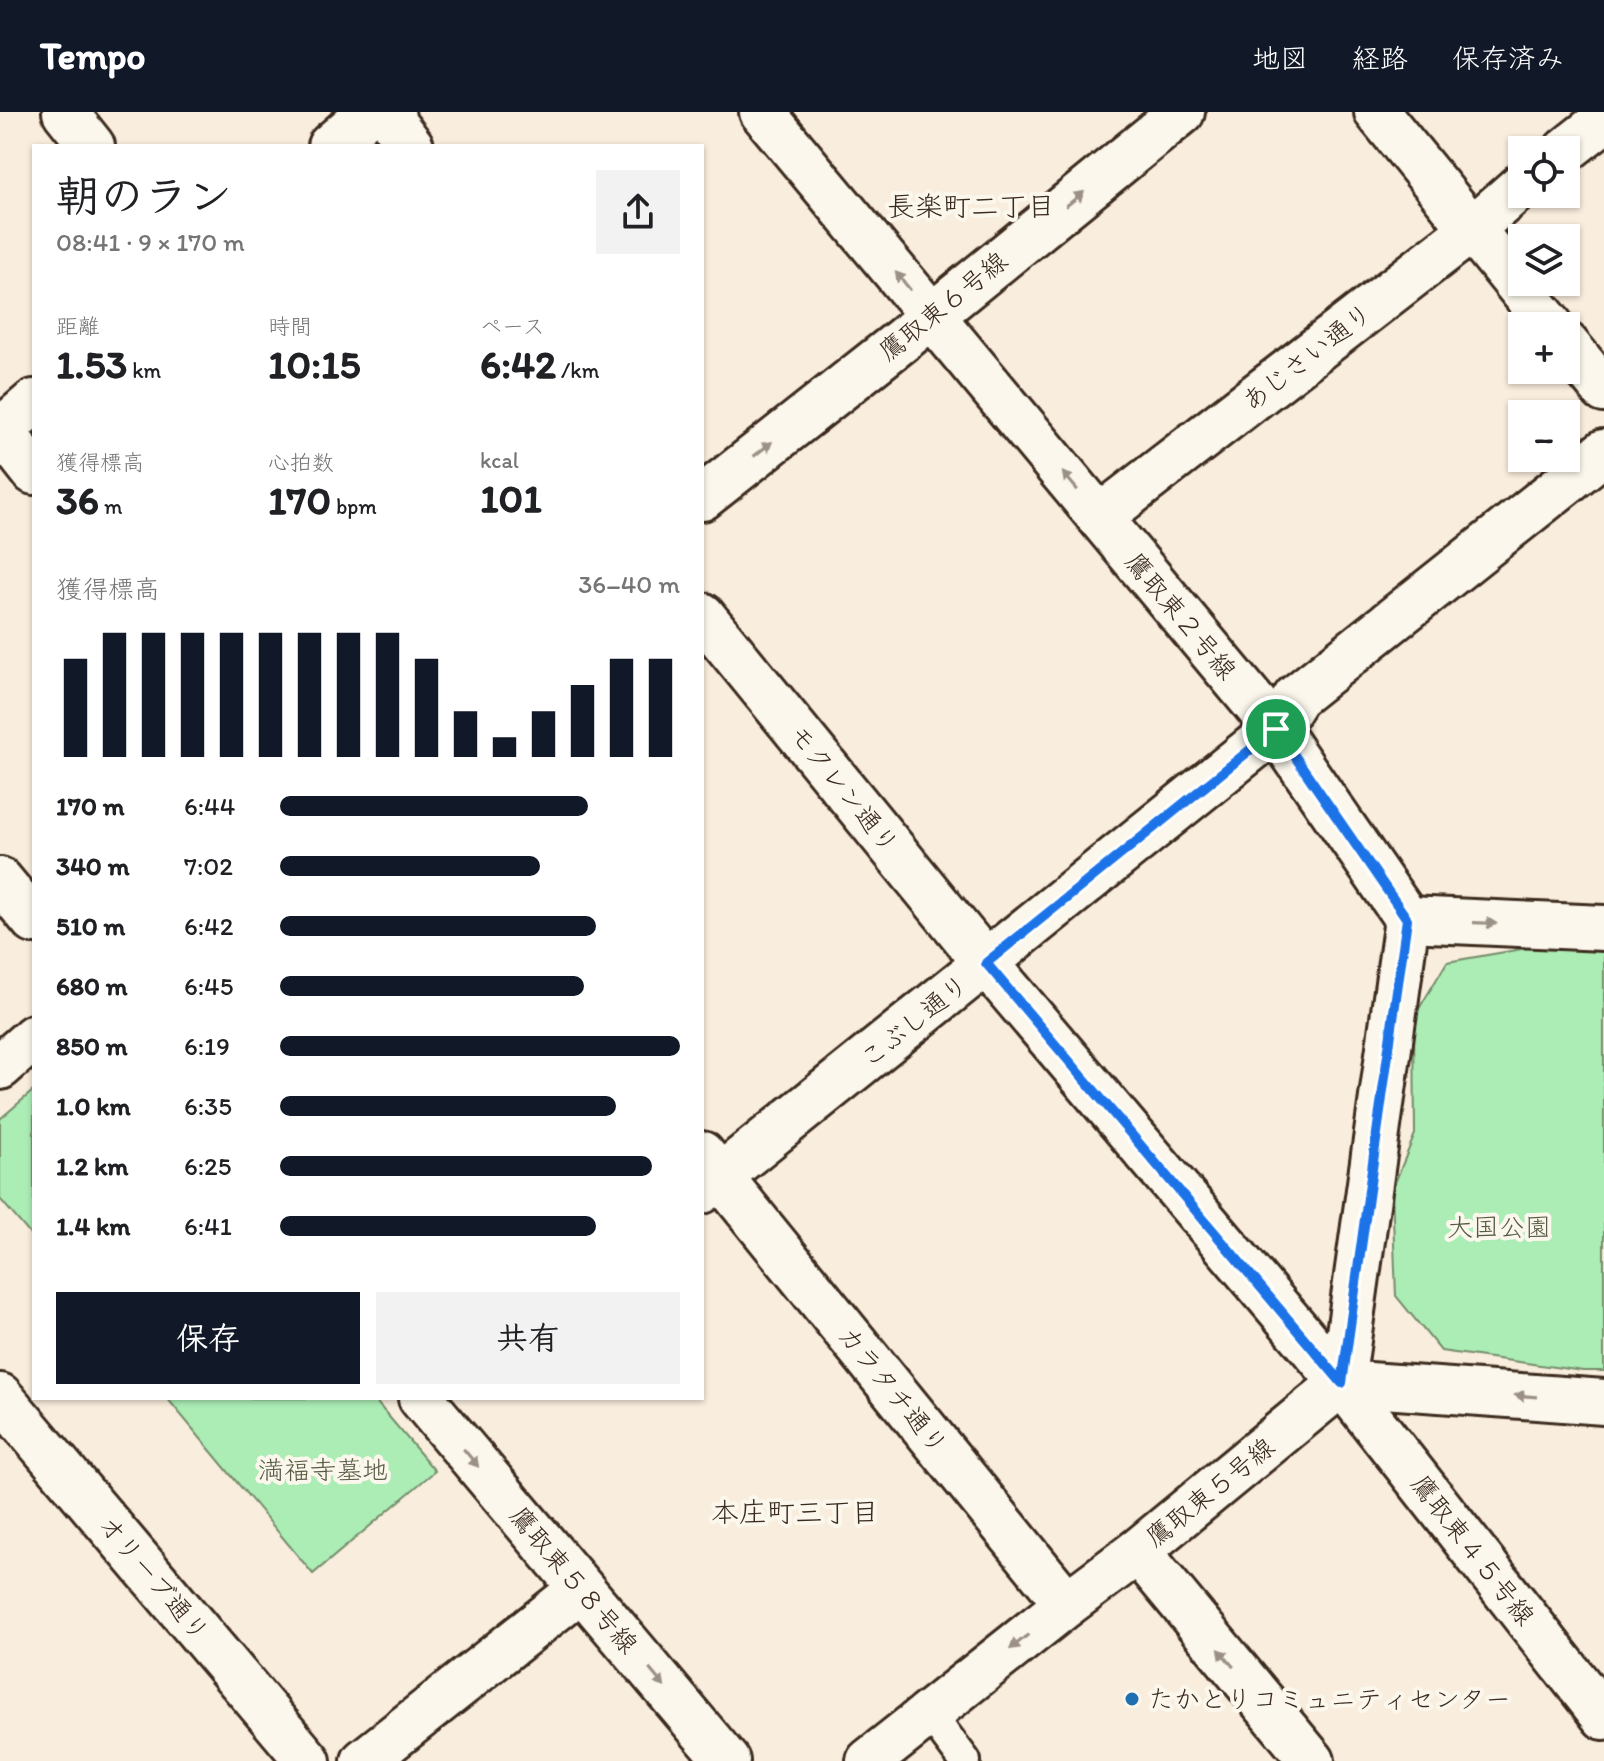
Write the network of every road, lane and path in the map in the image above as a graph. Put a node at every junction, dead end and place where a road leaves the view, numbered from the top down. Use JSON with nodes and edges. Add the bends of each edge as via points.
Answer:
{"nodes":[{"id":1,"x":65,"y":112,"type":"edge"},
{"id":2,"x":369,"y":112,"type":"edge"},
{"id":3,"x":392,"y":112,"type":"edge"},
{"id":4,"x":762,"y":112,"type":"edge"},
{"id":5,"x":1182,"y":112,"type":"edge"},
{"id":6,"x":1377,"y":112,"type":"edge"},
{"id":7,"x":1604,"y":120,"type":"edge"},
{"id":8,"x":1580,"y":139,"type":"edge"},
{"id":9,"x":90,"y":144,"type":"edge"},
{"id":10,"x":332,"y":144,"type":"edge"},
{"id":11,"x":409,"y":144,"type":"edge"},
{"id":12,"x":1508,"y":196,"type":"edge"},
{"id":13,"x":1471,"y":230,"type":"junction"},
{"id":14,"x":1539,"y":312,"type":"edge"},
{"id":15,"x":932,"y":315,"type":"junction"},
{"id":16,"x":1580,"y":361,"type":"edge"},
{"id":17,"x":1604,"y":390,"type":"edge"},
{"id":18,"x":32,"y":404,"type":"edge"},
{"id":19,"x":0,"y":430,"type":"edge"},
{"id":20,"x":1604,"y":452,"type":"edge"},
{"id":21,"x":32,"y":470,"type":"edge"},
{"id":22,"x":704,"y":496,"type":"edge"},
{"id":23,"x":1100,"y":517,"type":"junction"},
{"id":24,"x":704,"y":617,"type":"edge"},
{"id":25,"x":1276,"y":729,"type":"junction"},
{"id":26,"x":0,"y":880,"type":"edge"},
{"id":27,"x":32,"y":919,"type":"edge"},
{"id":28,"x":1407,"y":919,"type":"junction"},
{"id":29,"x":1604,"y":928,"type":"edge"},
{"id":30,"x":986,"y":963,"type":"junction"},
{"id":31,"x":32,"y":1039,"type":"edge"},
{"id":32,"x":0,"y":1067,"type":"edge"},
{"id":33,"x":708,"y":1174,"type":"edge"},
{"id":34,"x":1342,"y":1383,"type":"junction"},
{"id":35,"x":0,"y":1396,"type":"edge"},
{"id":36,"x":1604,"y":1402,"type":"edge"},
{"id":37,"x":436,"y":1403,"type":"edge"},
{"id":38,"x":1138,"y":1551,"type":"junction"},
{"id":39,"x":581,"y":1589,"type":"junction"},
{"id":40,"x":1067,"y":1604,"type":"junction"},
{"id":41,"x":929,"y":1713,"type":"junction"},
{"id":42,"x":1604,"y":1717,"type":"edge"},
{"id":43,"x":308,"y":1761,"type":"edge"},
{"id":44,"x":364,"y":1761,"type":"edge"},
{"id":45,"x":727,"y":1761,"type":"edge"},
{"id":46,"x":869,"y":1761,"type":"edge"},
{"id":47,"x":965,"y":1761,"type":"edge"},
{"id":48,"x":1312,"y":1761,"type":"edge"}],
"edges":[{"from":1,"to":9,"type":"street"},
{"from":2,"to":10,"type":"street"},
{"from":3,"to":11,"type":"street"},
{"from":15,"to":4,"type":"street","name":"鷹取東２号線","one_way":true},
{"from":15,"to":5,"type":"street","name":"鷹取東６号線","one_way":true},
{"from":6,"to":13,"type":"street"},
{"from":7,"to":8,"type":"street"},
{"from":12,"to":13,"type":"street","name":"あじさい通り"},
{"from":13,"to":14,"type":"street"},
{"from":13,"to":23,"type":"street","name":"あじさい通り"},
{"from":22,"to":15,"type":"street","name":"鷹取東６号線","one_way":true},
{"from":23,"to":15,"type":"street","name":"鷹取東２号線","one_way":true},
{"from":16,"to":17,"type":"street"},
{"from":18,"to":19,"type":"street"},
{"from":19,"to":21,"type":"street"},
{"from":20,"to":25,"type":"street","name":"こぶし通り","via":[[1296,697]]},
{"from":23,"to":25,"type":"street","name":"鷹取東２号線"},
{"from":24,"to":30,"type":"street","name":"モクレン通り"},
{"from":25,"to":28,"type":"street","name":"鷹取東２号線"},
{"from":25,"to":30,"type":"street","name":"こぶし通り"},
{"from":26,"to":27,"type":"street"},
{"from":28,"to":29,"type":"street","one_way":true},
{"from":28,"to":34,"type":"street"},
{"from":30,"to":33,"type":"street","name":"こぶし通り"},
{"from":30,"to":34,"type":"street","name":"モクレン通り"},
{"from":31,"to":32,"type":"street"},
{"from":33,"to":40,"type":"street","name":"カラタチ通り"},
{"from":36,"to":34,"type":"street","one_way":true},
{"from":34,"to":38,"type":"street","name":"鷹取東５号線"},
{"from":34,"to":42,"type":"street","name":"鷹取東４５号線"},
{"from":35,"to":43,"type":"street","name":"オリーブ通り"},
{"from":37,"to":39,"type":"street","name":"鷹取東５８号線","one_way":true},
{"from":38,"to":40,"type":"street","name":"鷹取東５号線"},
{"from":48,"to":38,"type":"street","one_way":true},
{"from":39,"to":44,"type":"street"},
{"from":39,"to":45,"type":"street","name":"鷹取東５８号線","one_way":true},
{"from":40,"to":41,"type":"street","name":"鷹取東５号線","one_way":true},
{"from":41,"to":46,"type":"street","name":"鷹取東５号線"},
{"from":41,"to":47,"type":"lane"}]}
